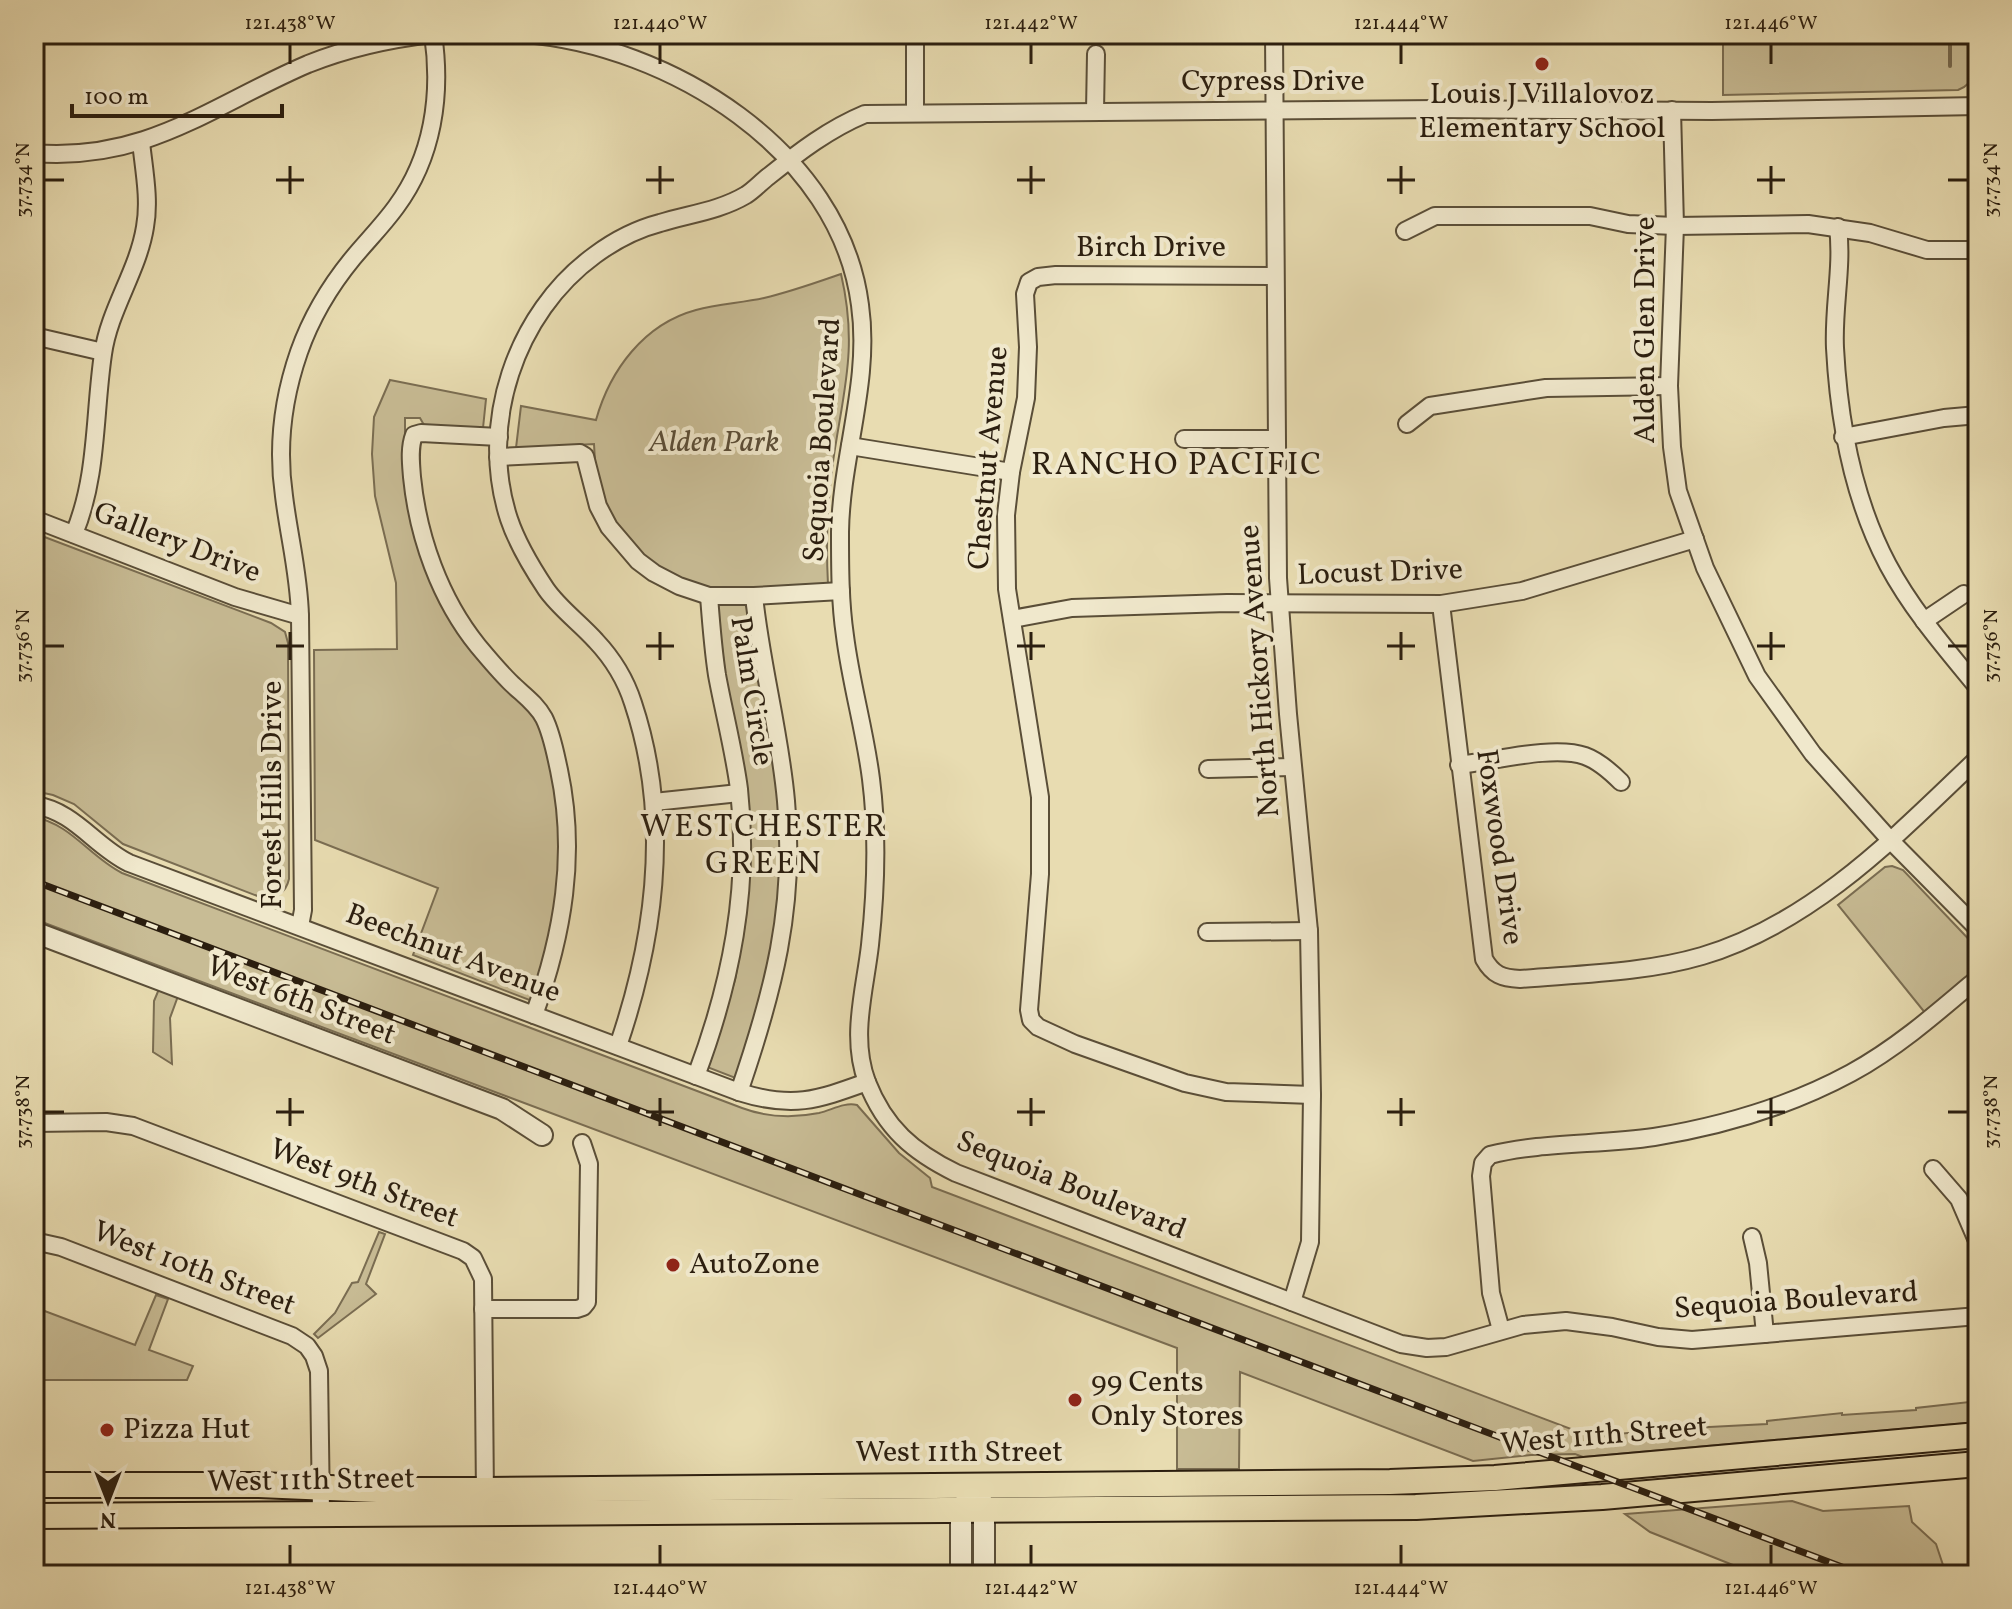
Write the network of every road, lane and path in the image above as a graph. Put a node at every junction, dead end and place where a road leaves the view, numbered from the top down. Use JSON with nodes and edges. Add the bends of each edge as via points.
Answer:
{"nodes":[{"id":1,"x":432,"y":34,"type":"edge"},
{"id":2,"x":524,"y":34,"type":"edge"},
{"id":3,"x":915,"y":34,"type":"edge"},
{"id":4,"x":1274,"y":34,"type":"edge"},
{"id":5,"x":600,"y":41,"type":"edge"},
{"id":6,"x":1096,"y":54,"type":"dead end"},
{"id":7,"x":1978,"y":106,"type":"edge"},
{"id":8,"x":1274,"y":110,"type":"junction"},
{"id":9,"x":1672,"y":110,"type":"junction"},
{"id":10,"x":1095,"y":111,"type":"junction"},
{"id":11,"x":915,"y":113,"type":"junction"},
{"id":12,"x":141,"y":142,"type":"junction"},
{"id":13,"x":34,"y":153,"type":"edge"},
{"id":14,"x":791,"y":161,"type":"junction"},
{"id":15,"x":1675,"y":226,"type":"junction"},
{"id":16,"x":1838,"y":227,"type":"junction"},
{"id":17,"x":1405,"y":231,"type":"dead end"},
{"id":18,"x":1978,"y":250,"type":"edge"},
{"id":19,"x":1275,"y":276,"type":"junction"},
{"id":20,"x":1029,"y":282,"type":"joint"},
{"id":21,"x":34,"y":336,"type":"edge"},
{"id":22,"x":103,"y":352,"type":"junction"},
{"id":23,"x":1669,"y":386,"type":"junction"},
{"id":24,"x":1978,"y":415,"type":"edge"},
{"id":25,"x":1407,"y":424,"type":"dead end"},
{"id":26,"x":499,"y":437,"type":"junction"},
{"id":27,"x":1843,"y":437,"type":"junction"},
{"id":28,"x":1184,"y":439,"type":"dead end"},
{"id":29,"x":1275,"y":439,"type":"junction"},
{"id":30,"x":850,"y":446,"type":"junction"},
{"id":31,"x":498,"y":457,"type":"junction"},
{"id":32,"x":1011,"y":472,"type":"junction"},
{"id":33,"x":34,"y":519,"type":"edge"},
{"id":34,"x":74,"y":534,"type":"junction"},
{"id":35,"x":1695,"y":539,"type":"junction"},
{"id":36,"x":841,"y":591,"type":"junction"},
{"id":37,"x":1964,"y":594,"type":"dead end"},
{"id":38,"x":709,"y":596,"type":"junction"},
{"id":39,"x":754,"y":596,"type":"junction"},
{"id":40,"x":1281,"y":603,"type":"junction"},
{"id":41,"x":1441,"y":604,"type":"junction"},
{"id":42,"x":300,"y":616,"type":"junction"},
{"id":43,"x":1012,"y":619,"type":"junction"},
{"id":44,"x":1924,"y":621,"type":"junction"},
{"id":45,"x":1978,"y":688,"type":"edge"},
{"id":46,"x":1978,"y":758,"type":"edge"},
{"id":47,"x":1459,"y":765,"type":"junction"},
{"id":48,"x":1292,"y":767,"type":"junction"},
{"id":49,"x":1208,"y":769,"type":"dead end"},
{"id":50,"x":1621,"y":782,"type":"dead end"},
{"id":51,"x":739,"y":793,"type":"junction"},
{"id":52,"x":654,"y":802,"type":"junction"},
{"id":53,"x":34,"y":805,"type":"edge"},
{"id":54,"x":1891,"y":841,"type":"junction"},
{"id":55,"x":300,"y":926,"type":"junction"},
{"id":56,"x":1978,"y":929,"type":"edge"},
{"id":57,"x":1309,"y":931,"type":"junction"},
{"id":58,"x":34,"y":932,"type":"edge"},
{"id":59,"x":1207,"y":932,"type":"dead end"},
{"id":60,"x":1978,"y":978,"type":"edge"},
{"id":61,"x":534,"y":1015,"type":"junction"},
{"id":62,"x":618,"y":1046,"type":"junction"},
{"id":63,"x":696,"y":1076,"type":"junction"},
{"id":64,"x":867,"y":1082,"type":"junction"},
{"id":65,"x":739,"y":1092,"type":"junction"},
{"id":66,"x":1312,"y":1095,"type":"junction"},
{"id":67,"x":34,"y":1123,"type":"edge"},
{"id":68,"x":542,"y":1135,"type":"dead end"},
{"id":69,"x":582,"y":1143,"type":"dead end"},
{"id":70,"x":1933,"y":1169,"type":"dead end"},
{"id":71,"x":1752,"y":1237,"type":"dead end"},
{"id":72,"x":34,"y":1241,"type":"edge"},
{"id":73,"x":1978,"y":1243,"type":"edge"},
{"id":74,"x":1292,"y":1302,"type":"junction"},
{"id":75,"x":483,"y":1309,"type":"junction"},
{"id":76,"x":1978,"y":1316,"type":"edge"},
{"id":77,"x":1501,"y":1330,"type":"junction"},
{"id":78,"x":1765,"y":1334,"type":"junction"},
{"id":79,"x":1978,"y":1435,"type":"edge"},
{"id":80,"x":1978,"y":1464,"type":"edge"},
{"id":81,"x":34,"y":1485,"type":"edge"},
{"id":82,"x":977,"y":1485,"type":"junction"},
{"id":83,"x":321,"y":1500,"type":"junction"},
{"id":84,"x":485,"y":1501,"type":"junction"},
{"id":85,"x":972,"y":1509,"type":"junction"},
{"id":86,"x":34,"y":1516,"type":"edge"},
{"id":87,"x":961,"y":1575,"type":"edge"},
{"id":88,"x":984,"y":1575,"type":"edge"}],
"edges":[{"from":1,"to":12,"type":"street","via":[[338,53]]},
{"from":1,"to":42,"type":"street","name":"Forest Hills Drive","via":[[437,97],[418,169],[395,208],[318,308],[289,390],[282,479]]},
{"from":2,"to":5,"type":"street","name":"Sequoia Boulevard"},
{"from":3,"to":11,"type":"street"},
{"from":4,"to":8,"type":"street","name":"North Hickory Avenue"},
{"from":5,"to":14,"type":"street","name":"Sequoia Boulevard","via":[[726,107]]},
{"from":6,"to":10,"type":"street"},
{"from":7,"to":9,"type":"street","name":"Cypress Drive"},
{"from":8,"to":9,"type":"street","name":"Cypress Drive"},
{"from":8,"to":10,"type":"street","name":"Cypress Drive"},
{"from":8,"to":19,"type":"street","name":"North Hickory Avenue"},
{"from":9,"to":15,"type":"street","name":"Alden Glen Drive"},
{"from":10,"to":11,"type":"street","name":"Cypress Drive"},
{"from":11,"to":14,"type":"street","name":"Cypress Drive","via":[[865,114],[839,125]]},
{"from":12,"to":13,"type":"street"},
{"from":12,"to":22,"type":"street","via":[[146,227]]},
{"from":14,"to":26,"type":"street","via":[[723,207],[626,236],[561,284],[520,346],[502,403]]},
{"from":14,"to":30,"type":"street","name":"Sequoia Boulevard","via":[[826,205],[860,305],[862,361]]},
{"from":15,"to":16,"type":"street"},
{"from":15,"to":17,"type":"street","via":[[1590,216],[1435,216]]},
{"from":15,"to":23,"type":"street","name":"Alden Glen Drive"},
{"from":16,"to":18,"type":"street","via":[[1927,250]]},
{"from":16,"to":27,"type":"street","via":[[1835,346]]},
{"from":19,"to":20,"type":"street","name":"Birch Drive","via":[[1056,275]]},
{"from":19,"to":29,"type":"street","name":"North Hickory Avenue"},
{"from":20,"to":32,"type":"street","name":"Chestnut Avenue","via":[[1026,398]]},
{"from":21,"to":22,"type":"street"},
{"from":22,"to":34,"type":"street","via":[[90,483]]},
{"from":23,"to":25,"type":"street","via":[[1546,388],[1430,406]]},
{"from":23,"to":35,"type":"street","name":"Alden Glen Drive","via":[[1678,491]]},
{"from":24,"to":27,"type":"street"},
{"from":26,"to":31,"type":"street"},
{"from":26,"to":61,"type":"street","via":[[414,435],[411,465],[427,550],[448,598],[475,642],[542,715],[557,760],[568,839],[565,896]]},
{"from":27,"to":44,"type":"street","via":[[1888,565]]},
{"from":28,"to":29,"type":"street"},
{"from":29,"to":40,"type":"street","name":"North Hickory Avenue"},
{"from":30,"to":32,"type":"street"},
{"from":30,"to":36,"type":"street","name":"Sequoia Boulevard","via":[[840,527]]},
{"from":31,"to":38,"type":"street","name":"Palm Circle","via":[[585,456],[598,506],[622,545],[654,573]]},
{"from":31,"to":52,"type":"street","via":[[519,543],[547,591],[598,642],[622,677],[633,703]]},
{"from":32,"to":43,"type":"street","name":"Chestnut Avenue","via":[[1006,515]]},
{"from":33,"to":34,"type":"street","name":"Gallery Drive"},
{"from":34,"to":42,"type":"street","name":"Gallery Drive","via":[[235,597]]},
{"from":35,"to":41,"type":"street","name":"Locust Drive","via":[[1522,591]]},
{"from":35,"to":54,"type":"street","name":"Alden Glen Drive","via":[[1757,676],[1813,754]]},
{"from":36,"to":39,"type":"street"},
{"from":36,"to":64,"type":"street","name":"Sequoia Boulevard","via":[[874,827],[874,907],[858,1031]]},
{"from":37,"to":44,"type":"street"},
{"from":38,"to":39,"type":"street"},
{"from":38,"to":51,"type":"street","name":"Palm Circle"},
{"from":39,"to":65,"type":"street","via":[[783,774],[788,868],[774,983]]},
{"from":40,"to":41,"type":"street","name":"Locust Drive"},
{"from":40,"to":43,"type":"street","name":"Locust Drive","via":[[1072,608]]},
{"from":40,"to":48,"type":"street","name":"North Hickory Avenue"},
{"from":41,"to":47,"type":"street","name":"Foxwood Drive"},
{"from":42,"to":55,"type":"street","name":"Forest Hills Drive"},
{"from":43,"to":66,"type":"street","name":"Chestnut Avenue","via":[[1040,797],[1031,1020],[1075,1044],[1185,1083],[1226,1092]]},
{"from":44,"to":45,"type":"street"},
{"from":46,"to":54,"type":"street","name":"Foxwood Drive"},
{"from":47,"to":50,"type":"street","via":[[1560,752],[1585,756]]},
{"from":47,"to":54,"type":"street","name":"Foxwood Drive","via":[[1484,959],[1502,978],[1632,970],[1739,943],[1828,891]]},
{"from":48,"to":49,"type":"street"},
{"from":48,"to":57,"type":"street","name":"North Hickory Avenue"},
{"from":51,"to":52,"type":"street"},
{"from":51,"to":63,"type":"street","name":"Palm Circle","via":[[742,869],[733,956],[716,1025]]},
{"from":52,"to":62,"type":"street","via":[[656,861],[649,931]]},
{"from":53,"to":55,"type":"street","name":"Beechnut Avenue","via":[[64,814],[129,863]]},
{"from":54,"to":56,"type":"street","name":"Alden Glen Drive"},
{"from":55,"to":61,"type":"street","name":"Beechnut Avenue"},
{"from":57,"to":59,"type":"street"},
{"from":57,"to":66,"type":"street","name":"North Hickory Avenue"},
{"from":58,"to":68,"type":"street","name":"West 6th Street","via":[[502,1109]]},
{"from":60,"to":77,"type":"street","via":[[1887,1050],[1787,1103],[1656,1136],[1490,1155],[1481,1176],[1491,1293]]},
{"from":61,"to":62,"type":"street","name":"Beechnut Avenue"},
{"from":62,"to":63,"type":"street","name":"Beechnut Avenue"},
{"from":63,"to":65,"type":"street","name":"Beechnut Avenue"},
{"from":64,"to":65,"type":"street","name":"Beechnut Avenue","via":[[790,1103]]},
{"from":64,"to":74,"type":"street","name":"Sequoia Boulevard","via":[[897,1133],[925,1158]]},
{"from":66,"to":74,"type":"street","name":"North Hickory Avenue","via":[[1310,1242]]},
{"from":67,"to":75,"type":"street","name":"West 9th Street","via":[[133,1126],[463,1251],[480,1269]]},
{"from":69,"to":75,"type":"street","via":[[589,1164],[587,1302],[577,1309]]},
{"from":70,"to":73,"type":"street","via":[[1959,1199]]},
{"from":71,"to":78,"type":"street"},
{"from":72,"to":83,"type":"street","name":"West 10th Street","via":[[272,1327],[307,1346],[319,1371]]},
{"from":74,"to":77,"type":"street","name":"Sequoia Boulevard","via":[[1401,1344],[1427,1348]]},
{"from":75,"to":84,"type":"street","name":"West 9th Street"},
{"from":76,"to":78,"type":"street","name":"Sequoia Boulevard"},
{"from":77,"to":78,"type":"street","name":"Sequoia Boulevard","via":[[1566,1321],[1692,1340]]},
{"from":79,"to":82,"type":"main road","name":"West 11th Street","via":[[1454,1480]]},
{"from":80,"to":85,"type":"main road","name":"West 11th Street","via":[[1467,1505]]},
{"from":81,"to":83,"type":"main road","name":"West 11th Street","via":[[245,1484]]},
{"from":82,"to":84,"type":"main road","name":"West 11th Street"},
{"from":82,"to":85,"type":"street"},
{"from":83,"to":84,"type":"main road","name":"West 11th Street"},
{"from":83,"to":86,"type":"main road","name":"West 11th Street"},
{"from":84,"to":85,"type":"main road","name":"West 11th Street"},
{"from":85,"to":87,"type":"street"},
{"from":85,"to":88,"type":"street"}]}
